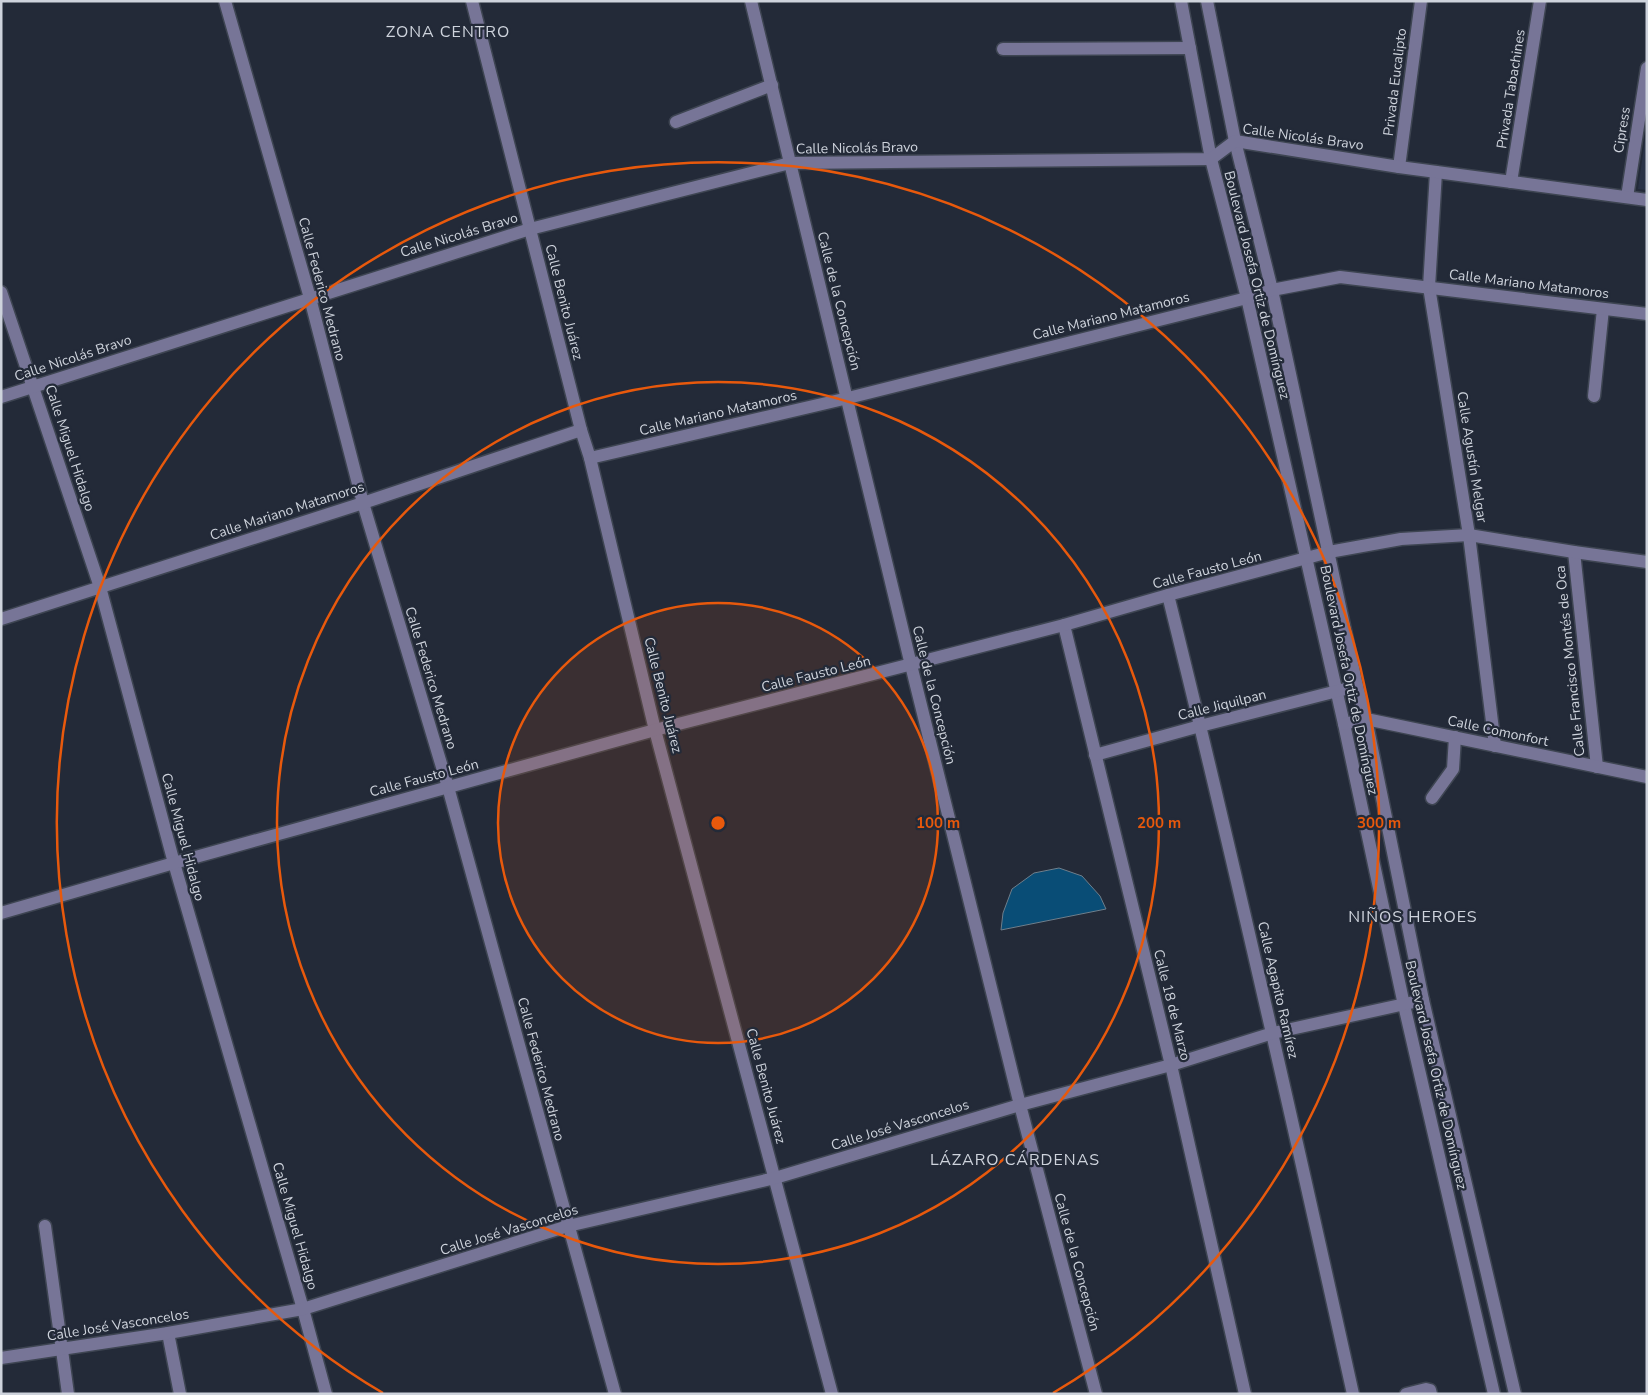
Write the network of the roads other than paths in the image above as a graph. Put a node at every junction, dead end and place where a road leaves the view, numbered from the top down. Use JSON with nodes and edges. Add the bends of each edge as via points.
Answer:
{"nodes":[{"id":1,"x":225,"y":1,"type":"edge"},
{"id":2,"x":472,"y":1,"type":"edge"},
{"id":3,"x":752,"y":1,"type":"edge"},
{"id":4,"x":1181,"y":1,"type":"edge"},
{"id":5,"x":1207,"y":1,"type":"edge"},
{"id":6,"x":1421,"y":1,"type":"edge"},
{"id":7,"x":1540,"y":1,"type":"edge"},
{"id":8,"x":1190,"y":48,"type":"junction"},
{"id":9,"x":1003,"y":49,"type":"dead end"},
{"id":10,"x":1647,"y":68,"type":"edge"},
{"id":11,"x":772,"y":85,"type":"junction"},
{"id":12,"x":676,"y":122,"type":"dead end"},
{"id":13,"x":1235,"y":141,"type":"junction"},
{"id":14,"x":1211,"y":159,"type":"junction"},
{"id":15,"x":790,"y":164,"type":"junction"},
{"id":16,"x":1399,"y":167,"type":"junction"},
{"id":17,"x":1436,"y":172,"type":"junction"},
{"id":18,"x":1511,"y":182,"type":"junction"},
{"id":19,"x":1627,"y":198,"type":"junction"},
{"id":20,"x":1647,"y":200,"type":"edge"},
{"id":21,"x":530,"y":229,"type":"junction"},
{"id":22,"x":1429,"y":287,"type":"junction"},
{"id":23,"x":1272,"y":290,"type":"junction"},
{"id":24,"x":1,"y":292,"type":"edge"},
{"id":25,"x":310,"y":298,"type":"junction"},
{"id":26,"x":1247,"y":298,"type":"junction"},
{"id":27,"x":1603,"y":309,"type":"junction"},
{"id":28,"x":1647,"y":314,"type":"edge"},
{"id":29,"x":34,"y":386,"type":"junction"},
{"id":30,"x":1594,"y":396,"type":"dead end"},
{"id":31,"x":1,"y":397,"type":"edge"},
{"id":32,"x":848,"y":398,"type":"junction"},
{"id":33,"x":581,"y":430,"type":"junction"},
{"id":34,"x":590,"y":458,"type":"junction"},
{"id":35,"x":362,"y":503,"type":"junction"},
{"id":36,"x":1469,"y":535,"type":"junction"},
{"id":37,"x":1330,"y":552,"type":"junction"},
{"id":38,"x":1574,"y":552,"type":"junction"},
{"id":39,"x":1307,"y":559,"type":"junction"},
{"id":40,"x":1647,"y":562,"type":"edge"},
{"id":41,"x":100,"y":587,"type":"junction"},
{"id":42,"x":1168,"y":595,"type":"junction"},
{"id":43,"x":1,"y":619,"type":"edge"},
{"id":44,"x":1064,"y":625,"type":"junction"},
{"id":45,"x":912,"y":665,"type":"junction"},
{"id":46,"x":1358,"y":686,"type":"junction"},
{"id":47,"x":1336,"y":692,"type":"junction"},
{"id":48,"x":1366,"y":719,"type":"junction"},
{"id":49,"x":1344,"y":724,"type":"junction"},
{"id":50,"x":1200,"y":726,"type":"junction"},
{"id":51,"x":655,"y":730,"type":"junction"},
{"id":52,"x":1455,"y":737,"type":"junction"},
{"id":53,"x":1495,"y":746,"type":"junction"},
{"id":54,"x":1095,"y":755,"type":"junction"},
{"id":55,"x":1596,"y":767,"type":"junction"},
{"id":56,"x":1647,"y":778,"type":"edge"},
{"id":57,"x":448,"y":787,"type":"junction"},
{"id":58,"x":1432,"y":798,"type":"dead end"},
{"id":59,"x":174,"y":863,"type":"junction"},
{"id":60,"x":1,"y":913,"type":"edge"},
{"id":61,"x":1423,"y":1000,"type":"junction"},
{"id":62,"x":1404,"y":1005,"type":"junction"},
{"id":63,"x":1273,"y":1033,"type":"junction"},
{"id":64,"x":1171,"y":1065,"type":"junction"},
{"id":65,"x":1020,"y":1105,"type":"junction"},
{"id":66,"x":775,"y":1178,"type":"junction"},
{"id":67,"x":46,"y":1226,"type":"dead end"},
{"id":68,"x":568,"y":1226,"type":"junction"},
{"id":69,"x":303,"y":1309,"type":"junction"},
{"id":70,"x":168,"y":1332,"type":"junction"},
{"id":71,"x":63,"y":1349,"type":"junction"},
{"id":72,"x":1,"y":1358,"type":"edge"},
{"id":73,"x":68,"y":1394,"type":"edge"},
{"id":74,"x":180,"y":1394,"type":"edge"},
{"id":75,"x":326,"y":1394,"type":"edge"},
{"id":76,"x":614,"y":1394,"type":"edge"},
{"id":77,"x":832,"y":1394,"type":"edge"},
{"id":78,"x":1096,"y":1394,"type":"edge"},
{"id":79,"x":1245,"y":1394,"type":"edge"},
{"id":80,"x":1353,"y":1394,"type":"edge"},
{"id":81,"x":1406,"y":1394,"type":"edge"},
{"id":82,"x":1431,"y":1394,"type":"edge"},
{"id":83,"x":1494,"y":1394,"type":"edge"},
{"id":84,"x":1515,"y":1394,"type":"edge"}],
"edges":[{"from":1,"to":25,"type":"street","name":"Calle Federico Medrano"},
{"from":2,"to":21,"type":"street","name":"Calle Benito Juárez"},
{"from":3,"to":11,"type":"street","name":"Calle de la Concepción"},
{"from":4,"to":8,"type":"street","name":"Boulevard Josefa Ortiz de Domínguez"},
{"from":5,"to":13,"type":"street","name":"Boulevard Josefa Ortiz de Domínguez"},
{"from":6,"to":16,"type":"street","name":"Privada Eucalipto"},
{"from":7,"to":18,"type":"street","name":"Privada Tabachines"},
{"from":8,"to":9,"type":"street"},
{"from":8,"to":14,"type":"street","name":"Boulevard Josefa Ortiz de Domínguez"},
{"from":10,"to":19,"type":"street","name":"Cipress"},
{"from":11,"to":12,"type":"street"},
{"from":11,"to":15,"type":"street","name":"Calle de la Concepción"},
{"from":13,"to":14,"type":"street","name":"Calle Nicolás Bravo"},
{"from":13,"to":16,"type":"street","name":"Calle Nicolás Bravo"},
{"from":13,"to":23,"type":"street","name":"Boulevard Josefa Ortiz de Domínguez"},
{"from":14,"to":15,"type":"street","name":"Calle Nicolás Bravo"},
{"from":14,"to":26,"type":"street","name":"Boulevard Josefa Ortiz de Domínguez"},
{"from":15,"to":21,"type":"street","name":"Calle Nicolás Bravo"},
{"from":15,"to":32,"type":"street","name":"Calle de la Concepción"},
{"from":16,"to":17,"type":"street","name":"Calle Nicolás Bravo"},
{"from":17,"to":18,"type":"street","name":"Calle Nicolás Bravo"},
{"from":17,"to":22,"type":"street","name":"Calle Agustín Melgar"},
{"from":18,"to":19,"type":"street","name":"Calle Nicolás Bravo"},
{"from":19,"to":20,"type":"street","name":"Calle Nicolás Bravo"},
{"from":21,"to":25,"type":"street","name":"Calle Nicolás Bravo"},
{"from":21,"to":33,"type":"street","name":"Calle Benito Juárez"},
{"from":22,"to":23,"type":"street","name":"Calle Mariano Matamoros","via":[[1340,278]]},
{"from":22,"to":27,"type":"street","name":"Calle Mariano Matamoros"},
{"from":22,"to":36,"type":"street","name":"Calle Agustín Melgar"},
{"from":23,"to":26,"type":"street","name":"Calle Mariano Matamoros"},
{"from":23,"to":37,"type":"street","name":"Boulevard Josefa Ortiz de Domínguez"},
{"from":24,"to":29,"type":"street","name":"Calle Miguel Hidalgo"},
{"from":25,"to":29,"type":"street","name":"Calle Nicolás Bravo"},
{"from":25,"to":35,"type":"street","name":"Calle Federico Medrano"},
{"from":26,"to":32,"type":"street","name":"Calle Mariano Matamoros"},
{"from":26,"to":39,"type":"street","name":"Boulevard Josefa Ortiz de Domínguez"},
{"from":27,"to":28,"type":"street","name":"Calle Mariano Matamoros"},
{"from":27,"to":30,"type":"street"},
{"from":29,"to":31,"type":"street","name":"Calle Nicolás Bravo"},
{"from":29,"to":41,"type":"street","name":"Calle Miguel Hidalgo"},
{"from":32,"to":34,"type":"street","name":"Calle Mariano Matamoros"},
{"from":32,"to":45,"type":"street","name":"Calle de la Concepción"},
{"from":33,"to":34,"type":"street","name":"Calle Benito Juárez"},
{"from":33,"to":35,"type":"street","name":"Calle Mariano Matamoros"},
{"from":34,"to":51,"type":"street","name":"Calle Benito Juárez"},
{"from":35,"to":41,"type":"street","name":"Calle Mariano Matamoros"},
{"from":35,"to":57,"type":"street","name":"Calle Federico Medrano"},
{"from":36,"to":37,"type":"street","name":"Calle Fausto León","via":[[1401,538]]},
{"from":36,"to":38,"type":"street","name":"Calle Fausto León"},
{"from":36,"to":53,"type":"street","name":"Calle Agustín Melgar"},
{"from":37,"to":39,"type":"street","name":"Calle Fausto León"},
{"from":37,"to":46,"type":"street","name":"Boulevard Josefa Ortiz de Domínguez"},
{"from":38,"to":40,"type":"street","name":"Calle Fausto León"},
{"from":38,"to":55,"type":"street","name":"Calle Francisco Montés de Oca"},
{"from":39,"to":42,"type":"street","name":"Calle Fausto León"},
{"from":39,"to":47,"type":"street","name":"Boulevard Josefa Ortiz de Domínguez"},
{"from":41,"to":43,"type":"street","name":"Calle Mariano Matamoros"},
{"from":41,"to":59,"type":"street","name":"Calle Miguel Hidalgo"},
{"from":42,"to":44,"type":"street","name":"Calle Fausto León"},
{"from":42,"to":50,"type":"street","name":"Calle Agapito Ramírez"},
{"from":44,"to":45,"type":"street","name":"Calle Fausto León"},
{"from":44,"to":54,"type":"street","name":"Calle 18 de Marzo"},
{"from":45,"to":51,"type":"street","name":"Calle Fausto León"},
{"from":45,"to":65,"type":"street","name":"Calle de la Concepción"},
{"from":46,"to":47,"type":"street","name":"Calle Jiquilpan"},
{"from":46,"to":48,"type":"street","name":"Boulevard Josefa Ortiz de Domínguez"},
{"from":47,"to":49,"type":"street","name":"Boulevard Josefa Ortiz de Domínguez"},
{"from":47,"to":50,"type":"street","name":"Calle Jiquilpan"},
{"from":48,"to":49,"type":"street","name":"Calle Comonfort"},
{"from":48,"to":52,"type":"street","name":"Calle Comonfort"},
{"from":48,"to":61,"type":"street","name":"Boulevard Josefa Ortiz de Domínguez"},
{"from":49,"to":62,"type":"street","name":"Boulevard Josefa Ortiz de Domínguez"},
{"from":50,"to":54,"type":"street","name":"Calle Jiquilpan"},
{"from":50,"to":63,"type":"street","name":"Calle Agapito Ramírez"},
{"from":51,"to":57,"type":"street","name":"Calle Fausto León"},
{"from":51,"to":66,"type":"street","name":"Calle Benito Juárez"},
{"from":52,"to":53,"type":"street","name":"Calle Comonfort"},
{"from":52,"to":58,"type":"street","via":[[1452,769]]},
{"from":53,"to":55,"type":"street","name":"Calle Comonfort"},
{"from":54,"to":64,"type":"street","name":"Calle 18 de Marzo"},
{"from":55,"to":56,"type":"street","name":"Calle Comonfort"},
{"from":57,"to":59,"type":"street","name":"Calle Fausto León"},
{"from":57,"to":68,"type":"street","name":"Calle Federico Medrano"},
{"from":59,"to":60,"type":"street","name":"Calle Fausto León"},
{"from":59,"to":69,"type":"street","name":"Calle Miguel Hidalgo"},
{"from":61,"to":62,"type":"street","name":"Calle José Vasconcelos"},
{"from":61,"to":84,"type":"street","name":"Boulevard Josefa Ortiz de Domínguez"},
{"from":62,"to":63,"type":"street","name":"Calle José Vasconcelos"},
{"from":62,"to":83,"type":"street","name":"Boulevard Josefa Ortiz de Domínguez"},
{"from":63,"to":64,"type":"street","name":"Calle José Vasconcelos"},
{"from":63,"to":80,"type":"street","name":"Calle Agapito Ramírez"},
{"from":64,"to":65,"type":"street","name":"Calle José Vasconcelos"},
{"from":64,"to":79,"type":"street","name":"Calle 18 de Marzo"},
{"from":65,"to":66,"type":"street","name":"Calle José Vasconcelos"},
{"from":65,"to":78,"type":"street","name":"Calle de la Concepción"},
{"from":66,"to":68,"type":"street","name":"Calle José Vasconcelos"},
{"from":66,"to":77,"type":"street","name":"Calle Benito Juárez"},
{"from":67,"to":71,"type":"street"},
{"from":68,"to":69,"type":"street","name":"Calle José Vasconcelos"},
{"from":68,"to":76,"type":"street","name":"Calle Federico Medrano"},
{"from":69,"to":70,"type":"street","name":"Calle José Vasconcelos"},
{"from":69,"to":75,"type":"street","name":"Calle Miguel Hidalgo"},
{"from":70,"to":71,"type":"street","name":"Calle José Vasconcelos"},
{"from":70,"to":74,"type":"street"},
{"from":71,"to":72,"type":"street","name":"Calle José Vasconcelos"},
{"from":71,"to":73,"type":"street"},
{"from":81,"to":82,"type":"street","via":[[1426,1389]]}]}
